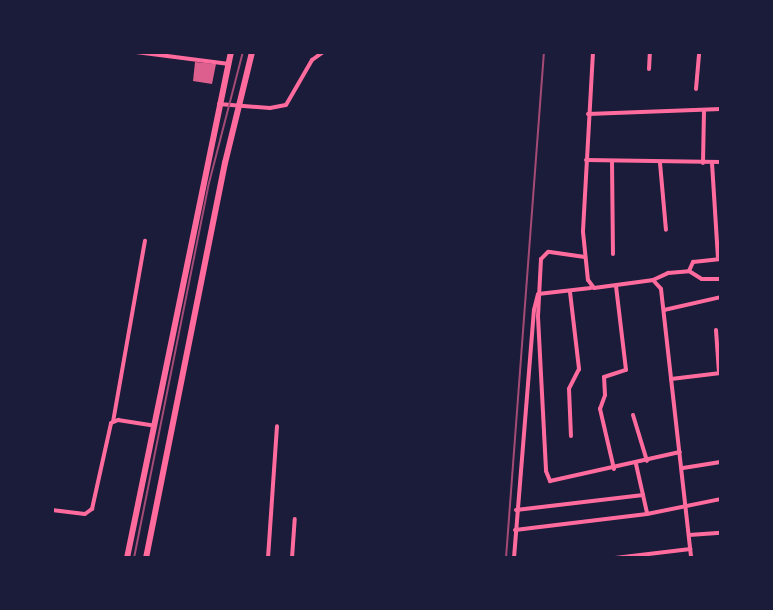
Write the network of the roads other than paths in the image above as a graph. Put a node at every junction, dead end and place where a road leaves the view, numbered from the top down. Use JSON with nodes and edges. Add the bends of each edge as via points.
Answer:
{"nodes":[{"id":1,"x":136,"y":52,"type":"edge"},
{"id":2,"x":231,"y":52,"type":"edge"},
{"id":3,"x":252,"y":52,"type":"edge"},
{"id":4,"x":323,"y":52,"type":"edge"},
{"id":5,"x":593,"y":52,"type":"edge"},
{"id":6,"x":650,"y":52,"type":"edge"},
{"id":7,"x":699,"y":52,"type":"edge"},
{"id":8,"x":229,"y":64,"type":"junction"},
{"id":9,"x":649,"y":69,"type":"dead end"},
{"id":10,"x":696,"y":89,"type":"dead end"},
{"id":11,"x":219,"y":104,"type":"junction"},
{"id":12,"x":241,"y":105,"type":"junction"},
{"id":13,"x":721,"y":109,"type":"edge"},
{"id":14,"x":704,"y":110,"type":"junction"},
{"id":15,"x":588,"y":114,"type":"junction"},
{"id":16,"x":209,"y":151,"type":"junction"},
{"id":17,"x":227,"y":154,"type":"junction"},
{"id":18,"x":586,"y":160,"type":"junction"},
{"id":19,"x":612,"y":161,"type":"junction"},
{"id":20,"x":721,"y":162,"type":"edge"},
{"id":21,"x":660,"y":163,"type":"junction"},
{"id":22,"x":703,"y":163,"type":"junction"},
{"id":23,"x":712,"y":163,"type":"junction"},
{"id":24,"x":718,"y":225,"type":"edge"},
{"id":25,"x":666,"y":230,"type":"dead end"},
{"id":26,"x":145,"y":241,"type":"dead end"},
{"id":27,"x":613,"y":254,"type":"dead end"},
{"id":28,"x":585,"y":257,"type":"junction"},
{"id":29,"x":720,"y":259,"type":"edge"},
{"id":30,"x":689,"y":271,"type":"junction"},
{"id":31,"x":721,"y":279,"type":"edge"},
{"id":32,"x":653,"y":280,"type":"junction"},
{"id":33,"x":616,"y":286,"type":"junction"},
{"id":34,"x":591,"y":288,"type":"junction"},
{"id":35,"x":570,"y":292,"type":"junction"},
{"id":36,"x":538,"y":294,"type":"junction"},
{"id":37,"x":721,"y":297,"type":"edge"},
{"id":38,"x":664,"y":310,"type":"junction"},
{"id":39,"x":716,"y":330,"type":"dead end"},
{"id":40,"x":720,"y":373,"type":"edge"},
{"id":41,"x":671,"y":379,"type":"junction"},
{"id":42,"x":633,"y":415,"type":"dead end"},
{"id":43,"x":113,"y":422,"type":"junction"},
{"id":44,"x":155,"y":426,"type":"junction"},
{"id":45,"x":277,"y":426,"type":"dead end"},
{"id":46,"x":571,"y":436,"type":"dead end"},
{"id":47,"x":680,"y":452,"type":"junction"},
{"id":48,"x":647,"y":461,"type":"junction"},
{"id":49,"x":721,"y":462,"type":"edge"},
{"id":50,"x":636,"y":464,"type":"junction"},
{"id":51,"x":683,"y":468,"type":"junction"},
{"id":52,"x":614,"y":469,"type":"junction"},
{"id":53,"x":643,"y":495,"type":"junction"},
{"id":54,"x":721,"y":499,"type":"edge"},
{"id":55,"x":685,"y":506,"type":"junction"},
{"id":56,"x":52,"y":510,"type":"edge"},
{"id":57,"x":516,"y":510,"type":"junction"},
{"id":58,"x":647,"y":514,"type":"junction"},
{"id":59,"x":295,"y":519,"type":"dead end"},
{"id":60,"x":515,"y":530,"type":"junction"},
{"id":61,"x":721,"y":533,"type":"edge"},
{"id":62,"x":689,"y":535,"type":"junction"},
{"id":63,"x":690,"y":549,"type":"junction"},
{"id":64,"x":127,"y":558,"type":"edge"},
{"id":65,"x":146,"y":558,"type":"edge"},
{"id":66,"x":268,"y":558,"type":"edge"},
{"id":67,"x":292,"y":558,"type":"edge"},
{"id":68,"x":514,"y":558,"type":"edge"},
{"id":69,"x":615,"y":558,"type":"edge"},
{"id":70,"x":691,"y":558,"type":"edge"}],
"edges":[{"from":1,"to":8,"type":"street"},
{"from":2,"to":8,"type":"highway"},
{"from":3,"to":12,"type":"highway"},
{"from":4,"to":12,"type":"street","via":[[312,60],[286,105]]},
{"from":5,"to":15,"type":"street"},
{"from":6,"to":9,"type":"street"},
{"from":7,"to":10,"type":"street"},
{"from":8,"to":11,"type":"highway"},
{"from":11,"to":12,"type":"street"},
{"from":11,"to":16,"type":"highway"},
{"from":12,"to":17,"type":"highway"},
{"from":13,"to":14,"type":"street"},
{"from":14,"to":15,"type":"street"},
{"from":14,"to":22,"type":"street"},
{"from":15,"to":18,"type":"street"},
{"from":16,"to":17,"type":"highway"},
{"from":16,"to":44,"type":"highway"},
{"from":17,"to":65,"type":"highway"},
{"from":18,"to":19,"type":"street"},
{"from":18,"to":28,"type":"street"},
{"from":19,"to":21,"type":"street"},
{"from":19,"to":27,"type":"street"},
{"from":20,"to":23,"type":"street"},
{"from":21,"to":22,"type":"street"},
{"from":21,"to":25,"type":"street"},
{"from":22,"to":23,"type":"street"},
{"from":23,"to":24,"type":"street"},
{"from":24,"to":29,"type":"street"},
{"from":26,"to":43,"type":"street"},
{"from":28,"to":34,"type":"street"},
{"from":28,"to":36,"type":"street","via":[[544,254]]},
{"from":29,"to":30,"type":"street","via":[[693,262]]},
{"from":30,"to":31,"type":"street","via":[[702,279]]},
{"from":30,"to":32,"type":"street"},
{"from":32,"to":33,"type":"street"},
{"from":32,"to":38,"type":"street","via":[[661,289]]},
{"from":33,"to":34,"type":"street"},
{"from":33,"to":52,"type":"street","via":[[626,370],[604,377],[600,409]]},
{"from":34,"to":35,"type":"street"},
{"from":35,"to":36,"type":"street"},
{"from":35,"to":46,"type":"street","via":[[579,369],[569,389]]},
{"from":36,"to":52,"type":"street","via":[[550,481]]},
{"from":36,"to":57,"type":"street"},
{"from":37,"to":38,"type":"street"},
{"from":38,"to":41,"type":"street"},
{"from":39,"to":40,"type":"street"},
{"from":40,"to":41,"type":"street"},
{"from":41,"to":47,"type":"street"},
{"from":42,"to":48,"type":"street"},
{"from":43,"to":44,"type":"street"},
{"from":43,"to":56,"type":"street","via":[[92,509],[85,514]]},
{"from":44,"to":64,"type":"highway"},
{"from":45,"to":66,"type":"street"},
{"from":47,"to":48,"type":"street"},
{"from":47,"to":51,"type":"street"},
{"from":48,"to":50,"type":"street"},
{"from":49,"to":51,"type":"street"},
{"from":50,"to":52,"type":"street"},
{"from":50,"to":53,"type":"street"},
{"from":51,"to":55,"type":"street"},
{"from":53,"to":57,"type":"street"},
{"from":53,"to":58,"type":"street"},
{"from":54,"to":55,"type":"street"},
{"from":55,"to":58,"type":"street"},
{"from":55,"to":62,"type":"street"},
{"from":57,"to":60,"type":"street"},
{"from":58,"to":60,"type":"street"},
{"from":59,"to":67,"type":"street"},
{"from":60,"to":68,"type":"street"},
{"from":61,"to":62,"type":"street"},
{"from":62,"to":63,"type":"street"},
{"from":63,"to":69,"type":"street"},
{"from":63,"to":70,"type":"street"}]}
